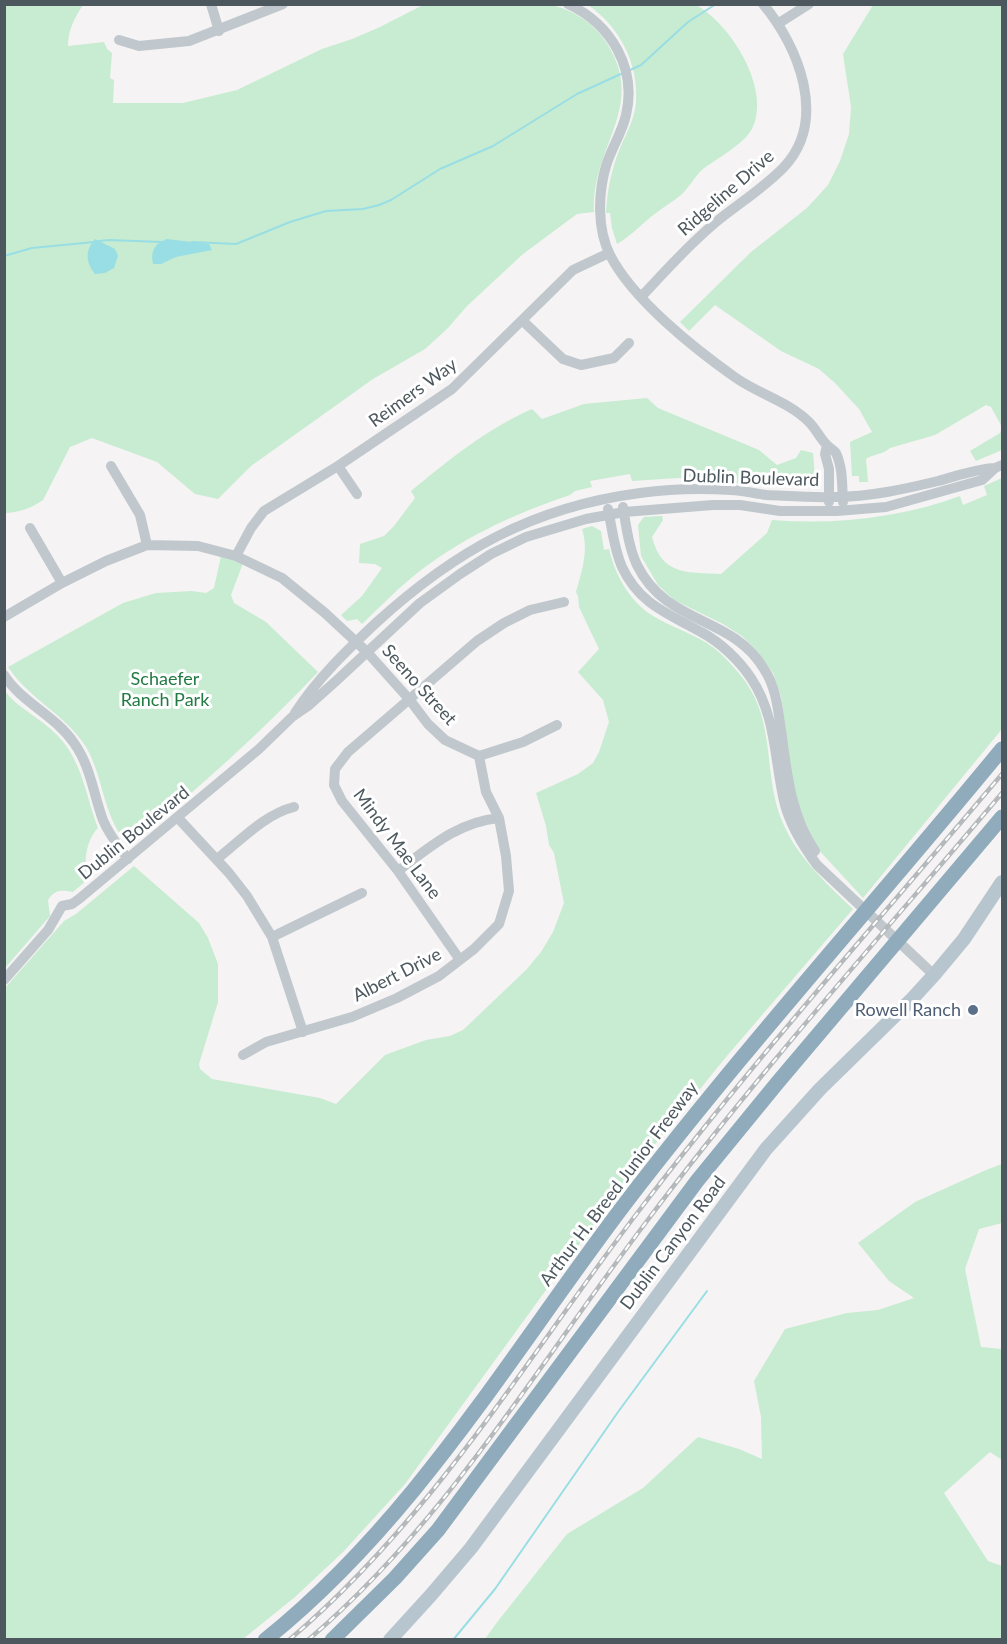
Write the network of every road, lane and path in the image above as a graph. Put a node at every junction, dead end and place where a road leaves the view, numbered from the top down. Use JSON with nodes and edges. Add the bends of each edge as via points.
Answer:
{"nodes":[{"id":1,"x":212,"y":4,"type":"edge"},
{"id":2,"x":283,"y":4,"type":"edge"},
{"id":3,"x":568,"y":4,"type":"edge"},
{"id":4,"x":763,"y":4,"type":"edge"},
{"id":5,"x":809,"y":4,"type":"edge"},
{"id":6,"x":779,"y":23,"type":"junction"},
{"id":7,"x":219,"y":31,"type":"junction"},
{"id":8,"x":119,"y":40,"type":"dead end"},
{"id":9,"x":609,"y":253,"type":"junction"},
{"id":10,"x":641,"y":297,"type":"junction"},
{"id":11,"x":523,"y":321,"type":"junction"},
{"id":12,"x":628,"y":343,"type":"dead end"},
{"id":13,"x":827,"y":446,"type":"junction"},
{"id":14,"x":111,"y":466,"type":"dead end"},
{"id":15,"x":338,"y":466,"type":"junction"},
{"id":16,"x":999,"y":467,"type":"edge"},
{"id":17,"x":357,"y":494,"type":"dead end"},
{"id":18,"x":621,"y":497,"type":"junction"},
{"id":19,"x":829,"y":497,"type":"junction"},
{"id":20,"x":843,"y":497,"type":"junction"},
{"id":21,"x":606,"y":500,"type":"junction"},
{"id":22,"x":830,"y":511,"type":"junction"},
{"id":23,"x":843,"y":511,"type":"junction"},
{"id":24,"x":624,"y":512,"type":"junction"},
{"id":25,"x":609,"y":514,"type":"junction"},
{"id":26,"x":30,"y":528,"type":"dead end"},
{"id":27,"x":147,"y":545,"type":"junction"},
{"id":28,"x":236,"y":556,"type":"junction"},
{"id":29,"x":63,"y":583,"type":"junction"},
{"id":30,"x":564,"y":602,"type":"dead end"},
{"id":31,"x":4,"y":617,"type":"edge"},
{"id":32,"x":356,"y":641,"type":"junction"},
{"id":33,"x":367,"y":652,"type":"junction"},
{"id":34,"x":4,"y":675,"type":"edge"},
{"id":35,"x":409,"y":699,"type":"junction"},
{"id":36,"x":292,"y":717,"type":"junction"},
{"id":37,"x":557,"y":725,"type":"dead end"},
{"id":38,"x":1002,"y":749,"type":"edge"},
{"id":39,"x":479,"y":756,"type":"junction"},
{"id":40,"x":294,"y":807,"type":"dead end"},
{"id":41,"x":1002,"y":817,"type":"edge"},
{"id":42,"x":178,"y":818,"type":"junction"},
{"id":43,"x":499,"y":818,"type":"junction"},
{"id":44,"x":128,"y":859,"type":"junction"},
{"id":45,"x":217,"y":859,"type":"junction"},
{"id":46,"x":824,"y":870,"type":"junction"},
{"id":47,"x":398,"y":871,"type":"junction"},
{"id":48,"x":1002,"y":882,"type":"edge"},
{"id":49,"x":362,"y":893,"type":"dead end"},
{"id":50,"x":272,"y":938,"type":"junction"},
{"id":51,"x":460,"y":960,"type":"junction"},
{"id":52,"x":934,"y":975,"type":"junction"},
{"id":53,"x":4,"y":980,"type":"edge"},
{"id":54,"x":303,"y":1032,"type":"junction"},
{"id":55,"x":243,"y":1055,"type":"dead end"},
{"id":56,"x":265,"y":1640,"type":"edge"},
{"id":57,"x":332,"y":1640,"type":"edge"},
{"id":58,"x":390,"y":1640,"type":"edge"}],
"edges":[{"from":1,"to":7,"type":"street"},
{"from":2,"to":7,"type":"street"},
{"from":3,"to":9,"type":"street","via":[[609,36],[628,78],[626,116],[602,186],[602,228]]},
{"from":4,"to":6,"type":"street","name":"Ridgeline Drive"},
{"from":5,"to":6,"type":"street"},
{"from":6,"to":10,"type":"street","name":"Ridgeline Drive","via":[[796,61],[808,114],[795,152],[772,178],[700,236]]},
{"from":7,"to":8,"type":"street","via":[[189,41],[139,46]]},
{"from":9,"to":10,"type":"street"},
{"from":9,"to":11,"type":"street","name":"Reimers Way","via":[[573,270]]},
{"from":10,"to":13,"type":"street","via":[[737,379],[810,423]]},
{"from":11,"to":12,"type":"street","via":[[563,359],[581,365],[614,358]]},
{"from":11,"to":15,"type":"street","name":"Reimers Way","via":[[452,389]]},
{"from":13,"to":19,"type":"street"},
{"from":13,"to":20,"type":"street","via":[[835,451]]},
{"from":14,"to":27,"type":"street","via":[[140,515]]},
{"from":15,"to":17,"type":"street"},
{"from":15,"to":28,"type":"street","name":"Reimers Way","via":[[264,511]]},
{"from":16,"to":20,"type":"street","name":"Dublin Boulevard"},
{"from":16,"to":23,"type":"street","name":"Dublin Boulevard","via":[[982,480],[942,493],[886,507]]},
{"from":18,"to":19,"type":"street","name":"Dublin Boulevard","via":[[732,490]]},
{"from":18,"to":21,"type":"street","name":"Dublin Boulevard"},
{"from":18,"to":24,"type":"street"},
{"from":19,"to":20,"type":"street","name":"Dublin Boulevard"},
{"from":19,"to":22,"type":"street"},
{"from":20,"to":23,"type":"street"},
{"from":21,"to":25,"type":"street"},
{"from":21,"to":32,"type":"street","name":"Dublin Boulevard","via":[[567,508],[504,531],[406,596]]},
{"from":22,"to":23,"type":"street","name":"Dublin Boulevard"},
{"from":22,"to":24,"type":"street","name":"Dublin Boulevard","via":[[713,505]]},
{"from":24,"to":25,"type":"street","name":"Dublin Boulevard"},
{"from":24,"to":46,"type":"street","via":[[636,563],[655,592],[684,613],[740,642],[764,669],[775,696],[792,801]]},
{"from":25,"to":33,"type":"street","name":"Dublin Boulevard","via":[[555,527],[491,554],[420,603]]},
{"from":25,"to":46,"type":"street","via":[[622,567],[641,595],[667,615],[719,644],[750,676],[772,724],[786,808],[804,848]]},
{"from":26,"to":29,"type":"street"},
{"from":27,"to":28,"type":"street","name":"Seeno Street","via":[[198,546]]},
{"from":27,"to":29,"type":"street"},
{"from":28,"to":32,"type":"street","name":"Seeno Street","via":[[282,578]]},
{"from":29,"to":31,"type":"street"},
{"from":30,"to":35,"type":"street","name":"Mindy Mae Lane","via":[[530,610],[504,623]]},
{"from":32,"to":33,"type":"street","name":"Seeno Street"},
{"from":32,"to":36,"type":"street","name":"Dublin Boulevard"},
{"from":33,"to":35,"type":"street","name":"Seeno Street"},
{"from":33,"to":36,"type":"street","name":"Dublin Boulevard"},
{"from":34,"to":44,"type":"street","via":[[75,744],[89,769],[103,820]]},
{"from":35,"to":39,"type":"street","name":"Seeno Street","via":[[445,740]]},
{"from":35,"to":47,"type":"street","name":"Mindy Mae Lane","via":[[348,752],[335,770],[334,785],[342,801]]},
{"from":36,"to":42,"type":"street","name":"Dublin Boulevard"},
{"from":37,"to":39,"type":"street","via":[[523,742]]},
{"from":38,"to":56,"type":"highway","name":"Arthur H. Breed Junior Freeway","via":[[644,1180],[407,1499],[343,1569]]},
{"from":39,"to":43,"type":"street","name":"Albert Drive","via":[[486,792]]},
{"from":40,"to":45,"type":"street","via":[[261,824]]},
{"from":41,"to":57,"type":"highway","via":[[684,1198],[459,1504],[396,1578]]},
{"from":42,"to":44,"type":"street","name":"Dublin Boulevard"},
{"from":42,"to":45,"type":"street"},
{"from":43,"to":47,"type":"street","via":[[468,824]]},
{"from":43,"to":51,"type":"street","name":"Albert Drive","via":[[509,891],[499,924]]},
{"from":44,"to":53,"type":"street","name":"Dublin Boulevard","via":[[72,904],[62,906],[48,930]]},
{"from":45,"to":50,"type":"street","via":[[248,896]]},
{"from":46,"to":52,"type":"street"},
{"from":47,"to":51,"type":"street","name":"Mindy Mae Lane"},
{"from":48,"to":52,"type":"main road","name":"Dublin Canyon Road"},
{"from":49,"to":50,"type":"street"},
{"from":50,"to":54,"type":"street"},
{"from":51,"to":54,"type":"street","name":"Albert Drive","via":[[440,976],[397,998]]},
{"from":52,"to":58,"type":"main road","name":"Dublin Canyon Road","via":[[770,1144],[471,1548]]},
{"from":54,"to":55,"type":"street","name":"Albert Drive","via":[[266,1042]]}]}
